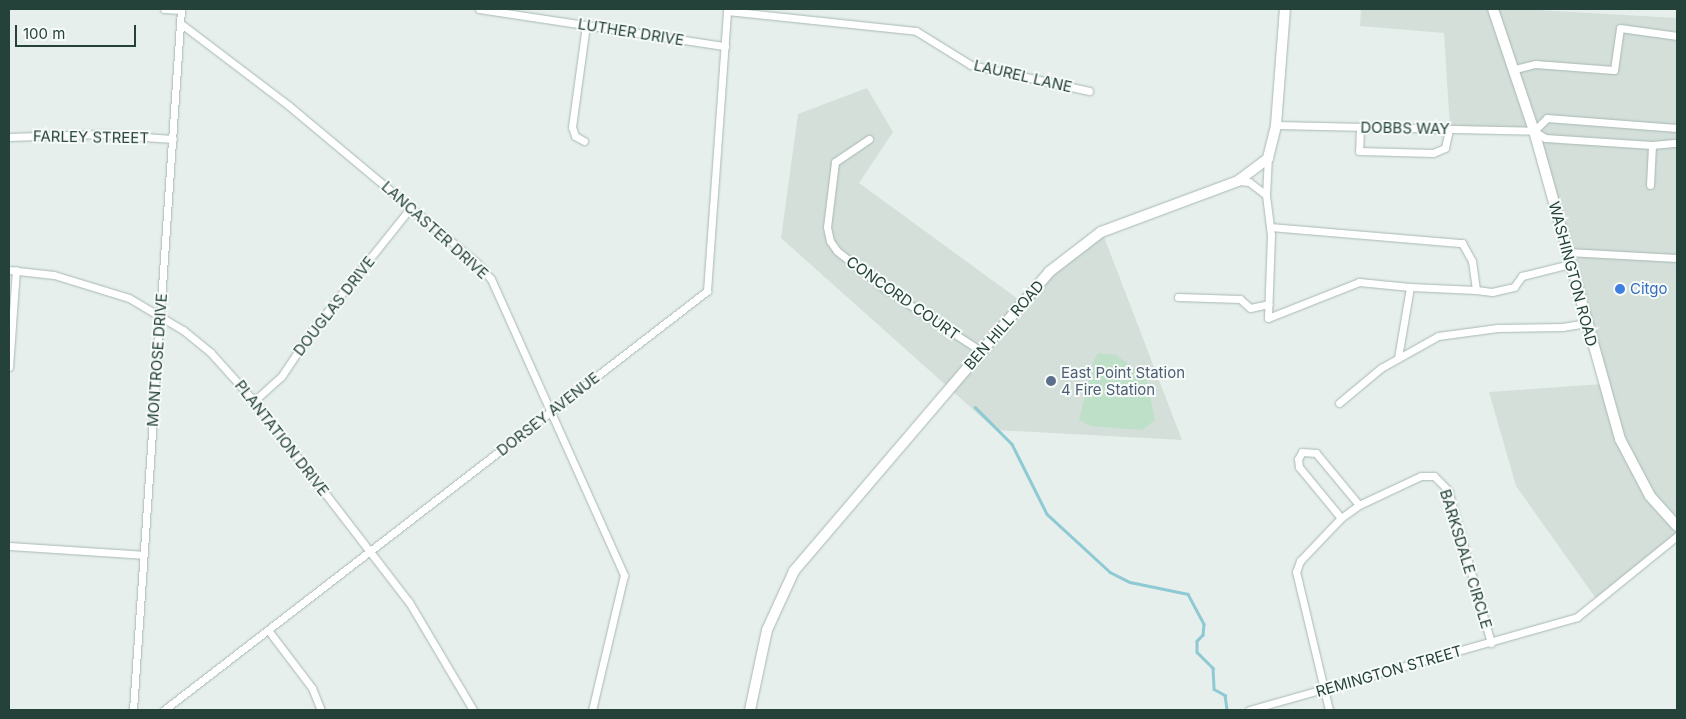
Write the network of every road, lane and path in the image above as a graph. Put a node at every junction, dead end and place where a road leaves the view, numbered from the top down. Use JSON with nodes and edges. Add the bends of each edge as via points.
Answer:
{"nodes":[{"id":1,"x":164,"y":9,"type":"edge"},
{"id":2,"x":181,"y":9,"type":"edge"},
{"id":3,"x":479,"y":9,"type":"edge"},
{"id":4,"x":1284,"y":9,"type":"edge"},
{"id":5,"x":1493,"y":9,"type":"edge"},
{"id":6,"x":727,"y":10,"type":"edge"},
{"id":7,"x":180,"y":24,"type":"junction"},
{"id":8,"x":586,"y":25,"type":"junction"},
{"id":9,"x":1677,"y":36,"type":"edge"},
{"id":10,"x":725,"y":46,"type":"junction"},
{"id":11,"x":1515,"y":69,"type":"junction"},
{"id":12,"x":1089,"y":91,"type":"dead end"},
{"id":13,"x":1276,"y":125,"type":"junction"},
{"id":14,"x":1360,"y":127,"type":"junction"},
{"id":15,"x":1677,"y":128,"type":"edge"},
{"id":16,"x":1449,"y":129,"type":"junction"},
{"id":17,"x":1534,"y":131,"type":"junction"},
{"id":18,"x":9,"y":137,"type":"edge"},
{"id":19,"x":173,"y":139,"type":"junction"},
{"id":20,"x":869,"y":139,"type":"dead end"},
{"id":21,"x":584,"y":141,"type":"dead end"},
{"id":22,"x":1674,"y":144,"type":"edge"},
{"id":23,"x":1652,"y":145,"type":"junction"},
{"id":24,"x":1268,"y":158,"type":"junction"},
{"id":25,"x":1238,"y":181,"type":"junction"},
{"id":26,"x":1650,"y":185,"type":"dead end"},
{"id":27,"x":1266,"y":195,"type":"junction"},
{"id":28,"x":411,"y":207,"type":"junction"},
{"id":29,"x":1270,"y":227,"type":"junction"},
{"id":30,"x":1567,"y":252,"type":"junction"},
{"id":31,"x":1677,"y":258,"type":"edge"},
{"id":32,"x":1570,"y":264,"type":"junction"},
{"id":33,"x":12,"y":270,"type":"edge"},
{"id":34,"x":1410,"y":287,"type":"junction"},
{"id":35,"x":1476,"y":290,"type":"junction"},
{"id":36,"x":1178,"y":297,"type":"dead end"},
{"id":37,"x":1269,"y":304,"type":"junction"},
{"id":38,"x":160,"y":315,"type":"junction"},
{"id":39,"x":1586,"y":323,"type":"junction"},
{"id":40,"x":981,"y":351,"type":"junction"},
{"id":41,"x":1398,"y":358,"type":"junction"},
{"id":42,"x":9,"y":366,"type":"edge"},
{"id":43,"x":254,"y":401,"type":"junction"},
{"id":44,"x":1339,"y":403,"type":"dead end"},
{"id":45,"x":552,"y":410,"type":"junction"},
{"id":46,"x":1359,"y":505,"type":"junction"},
{"id":47,"x":1342,"y":518,"type":"junction"},
{"id":48,"x":1677,"y":526,"type":"edge"},
{"id":49,"x":1677,"y":536,"type":"edge"},
{"id":50,"x":9,"y":546,"type":"edge"},
{"id":51,"x":370,"y":551,"type":"junction"},
{"id":52,"x":143,"y":555,"type":"junction"},
{"id":53,"x":268,"y":630,"type":"junction"},
{"id":54,"x":1491,"y":643,"type":"junction"},
{"id":55,"x":1325,"y":689,"type":"junction"},
{"id":56,"x":133,"y":710,"type":"edge"},
{"id":57,"x":164,"y":710,"type":"edge"},
{"id":58,"x":321,"y":710,"type":"edge"},
{"id":59,"x":473,"y":710,"type":"edge"},
{"id":60,"x":592,"y":710,"type":"edge"},
{"id":61,"x":750,"y":710,"type":"edge"},
{"id":62,"x":1249,"y":710,"type":"edge"},
{"id":63,"x":1329,"y":710,"type":"edge"}],
"edges":[{"from":1,"to":2,"type":"street"},
{"from":2,"to":7,"type":"street","name":"MONTROSE DRIVE"},
{"from":3,"to":8,"type":"street","name":"LUTHER DRIVE"},
{"from":4,"to":13,"type":"street"},
{"from":5,"to":11,"type":"street","name":"WASHINGTON ROAD"},
{"from":6,"to":10,"type":"street","name":"DORSEY AVENUE"},
{"from":6,"to":12,"type":"street","name":"LAUREL LANE","via":[[916,31],[971,65]]},
{"from":7,"to":19,"type":"street","name":"MONTROSE DRIVE"},
{"from":7,"to":28,"type":"street","name":"LANCASTER DRIVE","via":[[288,105]]},
{"from":8,"to":10,"type":"street","name":"LUTHER DRIVE"},
{"from":8,"to":21,"type":"street","via":[[572,127],[575,136]]},
{"from":9,"to":11,"type":"street","via":[[1620,28],[1614,70],[1535,64]]},
{"from":10,"to":45,"type":"street","name":"DORSEY AVENUE","via":[[707,291]]},
{"from":11,"to":17,"type":"street","name":"WASHINGTON ROAD"},
{"from":13,"to":14,"type":"street","name":"DOBBS WAY"},
{"from":13,"to":24,"type":"street"},
{"from":14,"to":16,"type":"street","name":"DOBBS WAY"},
{"from":14,"to":16,"type":"street","via":[[1359,151],[1433,153],[1445,148]]},
{"from":15,"to":17,"type":"street","via":[[1547,118]]},
{"from":16,"to":17,"type":"street","name":"DOBBS WAY"},
{"from":17,"to":23,"type":"street","name":"DOBBS WAY","via":[[1545,138]]},
{"from":17,"to":30,"type":"street","name":"WASHINGTON ROAD"},
{"from":18,"to":19,"type":"street","name":"FARLEY STREET","via":[[100,134]]},
{"from":19,"to":38,"type":"street","name":"MONTROSE DRIVE"},
{"from":20,"to":40,"type":"street","name":"CONCORD COURT","via":[[835,162],[828,217],[830,241],[836,251],[884,288]]},
{"from":22,"to":23,"type":"street","name":"DOBBS WAY"},
{"from":23,"to":26,"type":"street"},
{"from":24,"to":25,"type":"street","name":"BEN HILL ROAD"},
{"from":24,"to":27,"type":"street"},
{"from":25,"to":27,"type":"street","via":[[1249,182]]},
{"from":25,"to":40,"type":"street","name":"BEN HILL ROAD","via":[[1121,222],[1088,240],[1049,272]]},
{"from":27,"to":29,"type":"street"},
{"from":28,"to":43,"type":"street","name":"DOUGLAS DRIVE","via":[[311,332],[281,376]]},
{"from":28,"to":45,"type":"street","name":"LANCASTER DRIVE","via":[[491,279]]},
{"from":29,"to":35,"type":"street","via":[[1462,243],[1472,261]]},
{"from":29,"to":37,"type":"street"},
{"from":30,"to":31,"type":"street"},
{"from":30,"to":32,"type":"street","name":"WASHINGTON ROAD"},
{"from":32,"to":35,"type":"street","via":[[1522,276],[1514,287],[1492,292]]},
{"from":32,"to":39,"type":"street","name":"WASHINGTON ROAD"},
{"from":33,"to":38,"type":"street","name":"PLANTATION DRIVE","via":[[90,283],[129,298]]},
{"from":33,"to":42,"type":"street"},
{"from":34,"to":35,"type":"street"},
{"from":34,"to":37,"type":"street","via":[[1359,282],[1268,318]]},
{"from":34,"to":41,"type":"street"},
{"from":36,"to":37,"type":"street","via":[[1240,298],[1250,308]]},
{"from":38,"to":43,"type":"street","name":"PLANTATION DRIVE","via":[[211,353]]},
{"from":38,"to":52,"type":"street","name":"MONTROSE DRIVE"},
{"from":39,"to":41,"type":"street","via":[[1562,327],[1497,328],[1438,336]]},
{"from":39,"to":48,"type":"street","name":"WASHINGTON ROAD","via":[[1620,439],[1650,496]]},
{"from":40,"to":61,"type":"street","name":"BEN HILL ROAD","via":[[794,571],[767,630]]},
{"from":41,"to":44,"type":"street"},
{"from":43,"to":51,"type":"street","name":"PLANTATION DRIVE"},
{"from":45,"to":51,"type":"street","name":"DORSEY AVENUE"},
{"from":45,"to":60,"type":"street","name":"LANCASTER DRIVE","via":[[624,575]]},
{"from":46,"to":47,"type":"street","name":"BARKSDALE CIRCLE"},
{"from":46,"to":47,"type":"street","via":[[1316,453],[1302,452],[1298,459],[1299,467]]},
{"from":46,"to":54,"type":"street","name":"BARKSDALE CIRCLE","via":[[1421,476],[1434,476],[1443,482]]},
{"from":47,"to":55,"type":"street","name":"BARKSDALE CIRCLE","via":[[1300,561],[1296,572]]},
{"from":49,"to":54,"type":"street","name":"REMINGTON STREET","via":[[1577,617]]},
{"from":50,"to":52,"type":"street"},
{"from":51,"to":53,"type":"street","name":"DORSEY AVENUE"},
{"from":51,"to":59,"type":"street","name":"PLANTATION DRIVE","via":[[409,602]]},
{"from":52,"to":56,"type":"street","name":"MONTROSE DRIVE"},
{"from":53,"to":57,"type":"street","name":"DORSEY AVENUE"},
{"from":53,"to":58,"type":"street","via":[[312,688]]},
{"from":54,"to":55,"type":"street","name":"REMINGTON STREET"},
{"from":55,"to":62,"type":"street","name":"REMINGTON STREET"},
{"from":55,"to":63,"type":"street","name":"BARKSDALE CIRCLE"}]}
